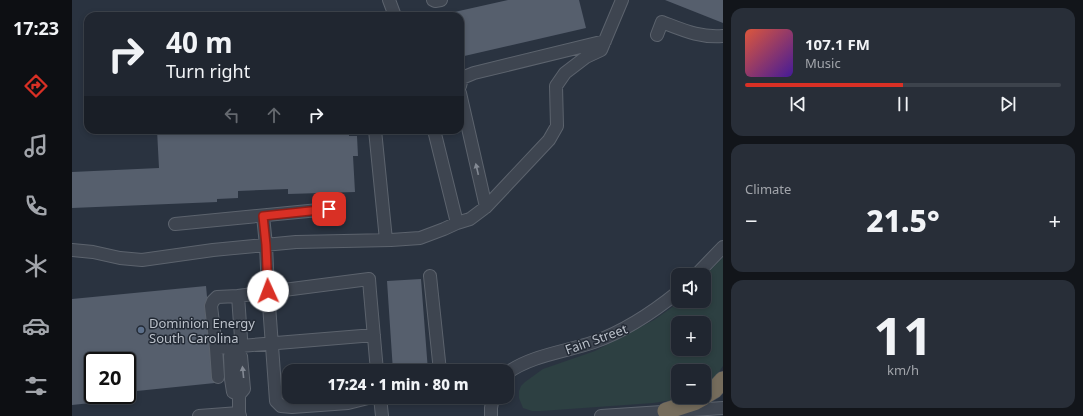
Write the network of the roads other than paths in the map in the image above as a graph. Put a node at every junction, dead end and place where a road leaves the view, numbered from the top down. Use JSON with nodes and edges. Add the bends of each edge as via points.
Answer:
{"nodes":[{"id":1,"x":389,"y":0,"type":"edge"},
{"id":2,"x":433,"y":0,"type":"edge"},
{"id":3,"x":441,"y":0,"type":"edge"},
{"id":4,"x":622,"y":0,"type":"edge"},
{"id":5,"x":394,"y":12,"type":"edge"},
{"id":6,"x":657,"y":35,"type":"dead end"},
{"id":7,"x":723,"y":36,"type":"edge"},
{"id":8,"x":605,"y":41,"type":"junction"},
{"id":9,"x":464,"y":77,"type":"edge"},
{"id":10,"x":464,"y":111,"type":"edge"},
{"id":11,"x":374,"y":134,"type":"edge"},
{"id":12,"x":435,"y":134,"type":"edge"},
{"id":13,"x":486,"y":207,"type":"junction"},
{"id":14,"x":329,"y":209,"type":"dead end"},
{"id":15,"x":263,"y":216,"type":"junction"},
{"id":16,"x":456,"y":222,"type":"junction"},
{"id":17,"x":175,"y":224,"type":"dead end"},
{"id":18,"x":386,"y":240,"type":"junction"},
{"id":19,"x":266,"y":245,"type":"junction"},
{"id":20,"x":723,"y":247,"type":"edge"},
{"id":21,"x":72,"y":250,"type":"edge"},
{"id":22,"x":703,"y":268,"type":"edge"},
{"id":23,"x":430,"y":276,"type":"dead end"},
{"id":24,"x":268,"y":291,"type":"junction"},
{"id":25,"x":238,"y":296,"type":"junction"},
{"id":26,"x":671,"y":298,"type":"edge"},
{"id":27,"x":374,"y":335,"type":"junction"},
{"id":28,"x":272,"y":343,"type":"junction"},
{"id":29,"x":216,"y":348,"type":"junction"},
{"id":30,"x":234,"y":349,"type":"junction"},
{"id":31,"x":376,"y":364,"type":"edge"},
{"id":32,"x":439,"y":364,"type":"edge"},
{"id":33,"x":514,"y":368,"type":"edge"},
{"id":34,"x":218,"y":377,"type":"dead end"},
{"id":35,"x":723,"y":380,"type":"edge"},
{"id":36,"x":711,"y":392,"type":"edge"},
{"id":37,"x":334,"y":404,"type":"edge"},
{"id":38,"x":381,"y":404,"type":"edge"},
{"id":39,"x":491,"y":404,"type":"edge"},
{"id":40,"x":688,"y":404,"type":"edge"},
{"id":41,"x":723,"y":408,"type":"edge"},
{"id":42,"x":666,"y":411,"type":"junction"},
{"id":43,"x":240,"y":414,"type":"edge"},
{"id":44,"x":199,"y":416,"type":"edge"},
{"id":45,"x":382,"y":416,"type":"edge"},
{"id":46,"x":491,"y":416,"type":"edge"},
{"id":47,"x":602,"y":416,"type":"edge"}],
"edges":[{"from":1,"to":5,"type":"street"},
{"from":2,"to":3,"type":"street"},
{"from":4,"to":8,"type":"street"},
{"from":6,"to":7,"type":"street","via":[[662,22],[687,32],[711,37]]},
{"from":8,"to":9,"type":"street"},
{"from":8,"to":13,"type":"street","via":[[601,50],[586,56],[565,73],[556,86],[557,126],[549,140]]},
{"from":13,"to":10,"type":"street","one_way":true},
{"from":11,"to":18,"type":"street"},
{"from":12,"to":16,"type":"street"},
{"from":13,"to":16,"type":"street","via":[[470,219]]},
{"from":14,"to":15,"type":"street"},
{"from":15,"to":17,"type":"street"},
{"from":15,"to":19,"type":"street"},
{"from":16,"to":18,"type":"street","via":[[420,238]]},
{"from":18,"to":19,"type":"street"},
{"from":19,"to":21,"type":"street","via":[[142,260]]},
{"from":19,"to":24,"type":"street"},
{"from":20,"to":22,"type":"street"},
{"from":23,"to":32,"type":"street"},
{"from":24,"to":25,"type":"street"},
{"from":24,"to":27,"type":"street","via":[[369,279]]},
{"from":24,"to":28,"type":"street"},
{"from":25,"to":29,"type":"street","via":[[217,297],[213,301],[211,306]]},
{"from":25,"to":30,"type":"street","via":[[241,338]]},
{"from":26,"to":33,"type":"street","name":"Fain Street","via":[[617,333],[527,361]]},
{"from":27,"to":28,"type":"street"},
{"from":27,"to":31,"type":"street"},
{"from":28,"to":30,"type":"street"},
{"from":28,"to":37,"type":"street","via":[[276,401],[281,406]]},
{"from":29,"to":30,"type":"street"},
{"from":29,"to":34,"type":"street"},
{"from":30,"to":43,"type":"street","via":[[241,356],[244,378],[244,389],[239,395]]},
{"from":35,"to":36,"type":"highway"},
{"from":38,"to":45,"type":"street"},
{"from":39,"to":46,"type":"street"},
{"from":40,"to":42,"type":"highway"},
{"from":41,"to":42,"type":"street"},
{"from":42,"to":47,"type":"street"},
{"from":43,"to":44,"type":"street"}]}
